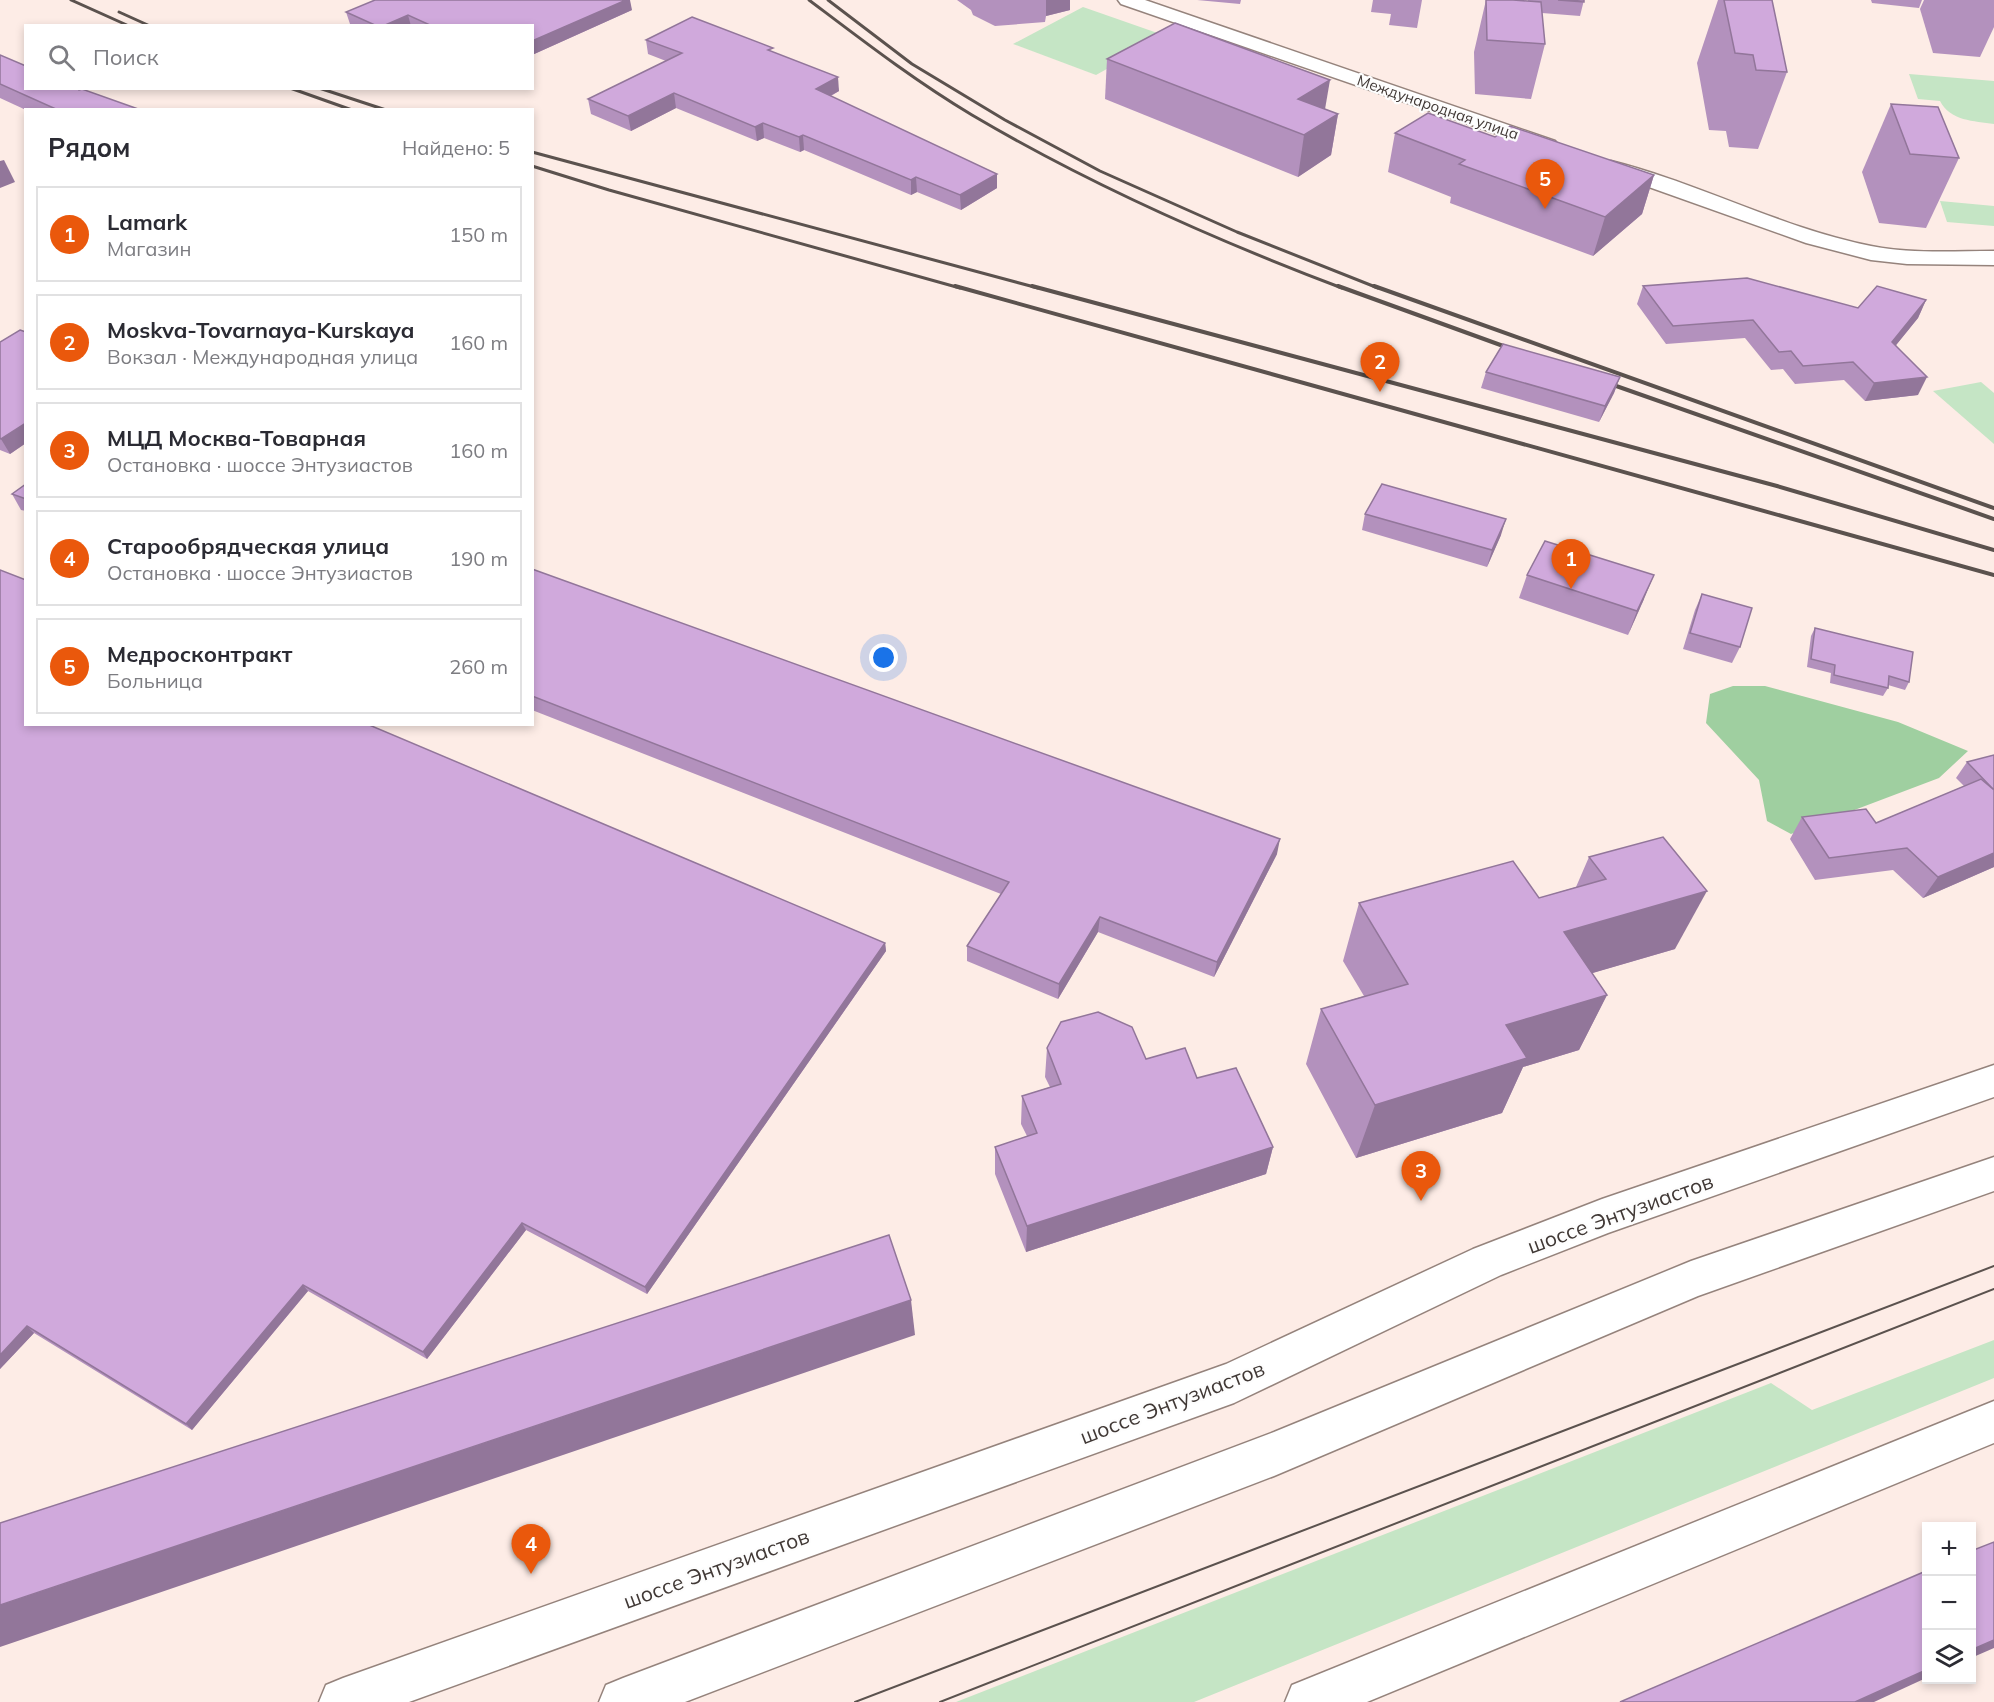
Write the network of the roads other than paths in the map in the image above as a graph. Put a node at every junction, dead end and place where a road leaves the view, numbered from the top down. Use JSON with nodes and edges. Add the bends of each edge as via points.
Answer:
{"nodes":[{"id":1,"x":1127,"y":0,"type":"edge"},
{"id":2,"x":1572,"y":153,"type":"edge"},
{"id":3,"x":1595,"y":161,"type":"edge"},
{"id":4,"x":1994,"y":258,"type":"edge"},
{"id":5,"x":1994,"y":1081,"type":"edge"},
{"id":6,"x":1994,"y":1174,"type":"edge"},
{"id":7,"x":1994,"y":1422,"type":"edge"},
{"id":8,"x":342,"y":1702,"type":"edge"},
{"id":9,"x":623,"y":1702,"type":"edge"},
{"id":10,"x":1309,"y":1702,"type":"edge"}],
"edges":[{"from":1,"to":2,"type":"main road","name":"Международная улица"},
{"from":3,"to":4,"type":"main road","via":[[1814,238],[1871,253]]},
{"from":5,"to":8,"type":"main road","name":"шоссе Энтузиастов","via":[[1591,1221],[1486,1262],[1234,1382]]},
{"from":6,"to":9,"type":"main road","via":[[1691,1280],[1274,1454]]},
{"from":7,"to":10,"type":"main road"}]}
